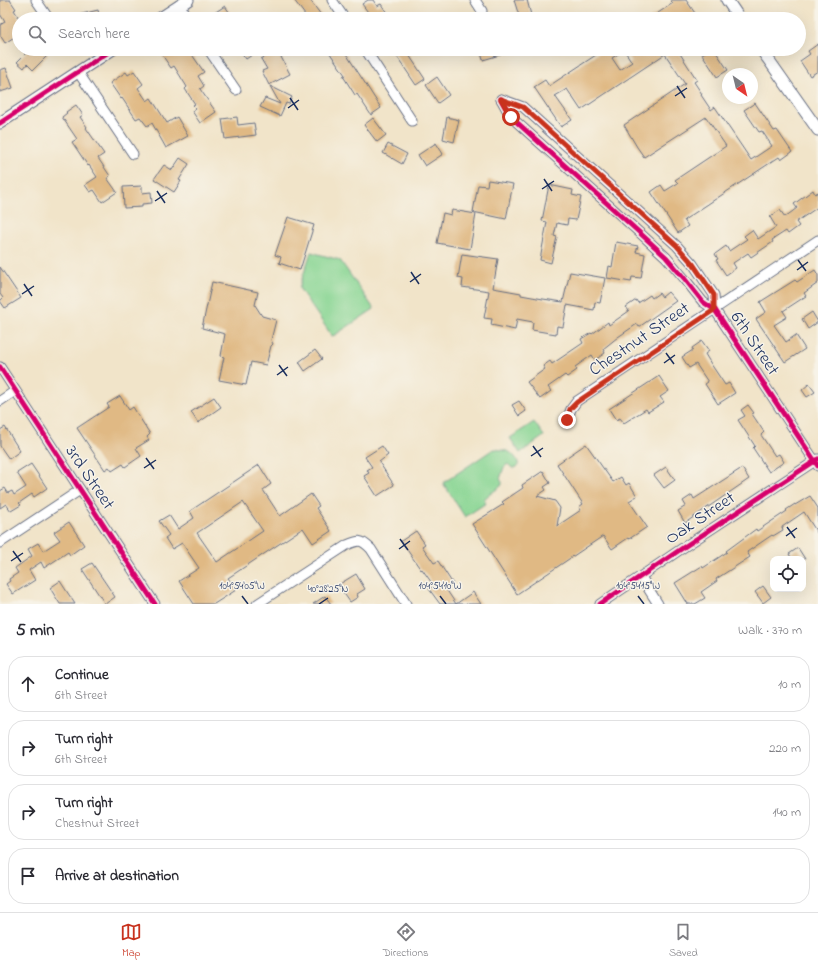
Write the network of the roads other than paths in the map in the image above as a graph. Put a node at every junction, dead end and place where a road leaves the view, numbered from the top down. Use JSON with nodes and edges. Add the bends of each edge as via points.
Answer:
{"nodes":[{"id":1,"x":36,"y":0,"type":"edge"},
{"id":2,"x":332,"y":0,"type":"edge"},
{"id":3,"x":475,"y":0,"type":"edge"},
{"id":4,"x":727,"y":0,"type":"edge"},
{"id":5,"x":184,"y":3,"type":"edge"},
{"id":6,"x":482,"y":11,"type":"dead end"},
{"id":7,"x":44,"y":12,"type":"edge"},
{"id":8,"x":170,"y":12,"type":"edge"},
{"id":9,"x":340,"y":12,"type":"edge"},
{"id":10,"x":735,"y":12,"type":"edge"},
{"id":11,"x":102,"y":56,"type":"edge"},
{"id":12,"x":213,"y":56,"type":"edge"},
{"id":13,"x":370,"y":56,"type":"edge"},
{"id":14,"x":766,"y":56,"type":"edge"},
{"id":15,"x":78,"y":72,"type":"junction"},
{"id":16,"x":236,"y":90,"type":"dead end"},
{"id":17,"x":412,"y":120,"type":"dead end"},
{"id":18,"x":0,"y":123,"type":"edge"},
{"id":19,"x":818,"y":130,"type":"edge"},
{"id":20,"x":133,"y":154,"type":"dead end"},
{"id":21,"x":818,"y":240,"type":"edge"},
{"id":22,"x":714,"y":310,"type":"junction"},
{"id":23,"x":0,"y":367,"type":"edge"},
{"id":24,"x":15,"y":391,"type":"junction"},
{"id":25,"x":0,"y":401,"type":"edge"},
{"id":26,"x":567,"y":420,"type":"dead end"},
{"id":27,"x":817,"y":462,"type":"edge"},
{"id":28,"x":80,"y":490,"type":"junction"},
{"id":29,"x":0,"y":543,"type":"edge"},
{"id":30,"x":641,"y":577,"type":"junction"},
{"id":31,"x":155,"y":604,"type":"edge"},
{"id":32,"x":257,"y":604,"type":"edge"},
{"id":33,"x":406,"y":604,"type":"edge"},
{"id":34,"x":600,"y":604,"type":"edge"},
{"id":35,"x":658,"y":604,"type":"edge"}],
"edges":[{"from":1,"to":7,"type":"street"},
{"from":2,"to":9,"type":"street"},
{"from":3,"to":6,"type":"street"},
{"from":4,"to":10,"type":"street"},
{"from":5,"to":8,"type":"street"},
{"from":11,"to":15,"type":"street"},
{"from":12,"to":16,"type":"street"},
{"from":13,"to":17,"type":"street"},
{"from":14,"to":19,"type":"street"},
{"from":15,"to":18,"type":"street"},
{"from":15,"to":20,"type":"street"},
{"from":21,"to":22,"type":"street","name":"Chestnut Street"},
{"from":22,"to":22,"type":"street","name":"6th Street","via":[[714,295],[677,246],[523,107],[501,99],[511,117],[661,252],[703,302]]},
{"from":22,"to":26,"type":"street","name":"Chestnut Street","via":[[577,402],[570,409]]},
{"from":22,"to":27,"type":"street","name":"6th Street"},
{"from":23,"to":24,"type":"street","name":"3rd Street"},
{"from":24,"to":25,"type":"street"},
{"from":24,"to":28,"type":"street","name":"3rd Street"},
{"from":27,"to":30,"type":"street","name":"Oak Street"},
{"from":28,"to":29,"type":"street"},
{"from":28,"to":31,"type":"street","name":"3rd Street"},
{"from":30,"to":34,"type":"street","name":"Oak Street"},
{"from":30,"to":35,"type":"street"},
{"from":32,"to":33,"type":"street","via":[[358,540],[365,542],[371,549]]}]}
